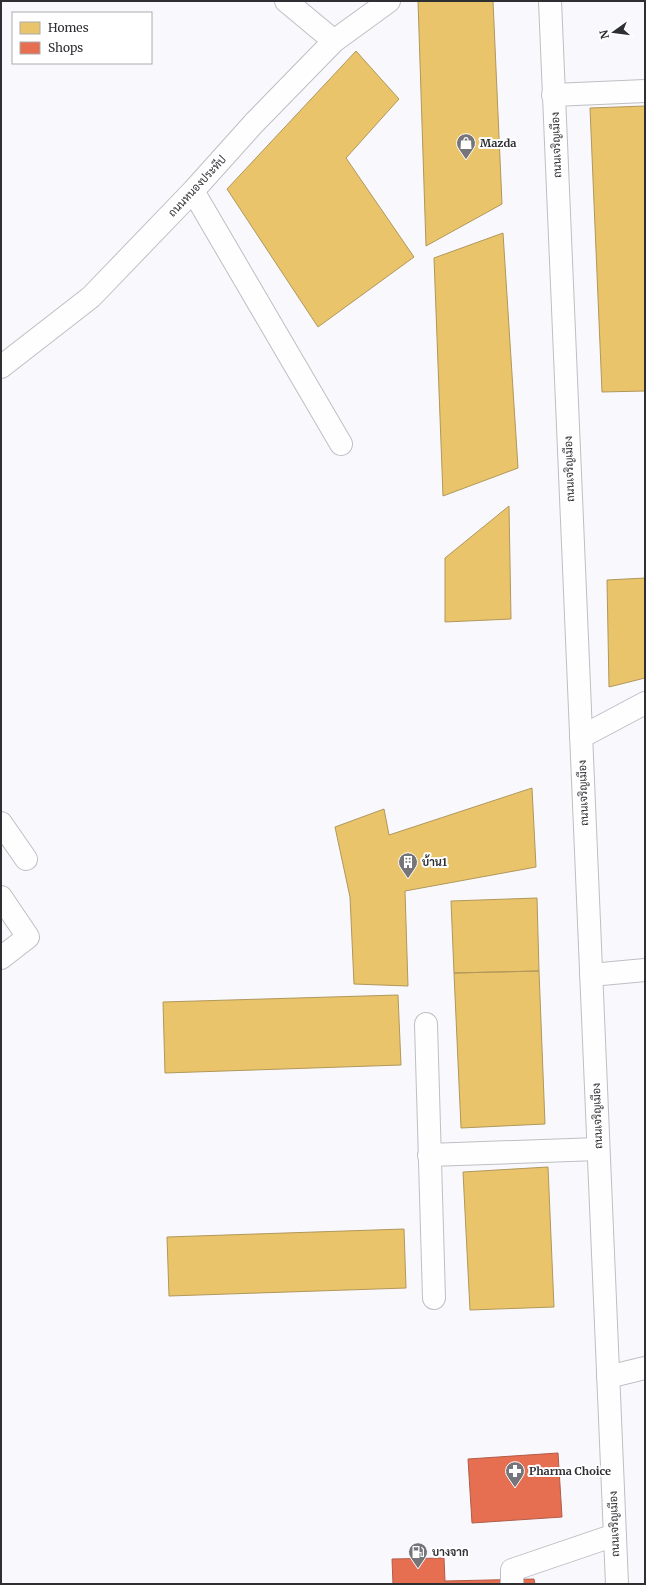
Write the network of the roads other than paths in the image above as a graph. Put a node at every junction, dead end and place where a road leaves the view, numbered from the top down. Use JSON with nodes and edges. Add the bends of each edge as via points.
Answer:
{"nodes":[{"id":1,"x":286,"y":1,"type":"edge"},
{"id":2,"x":389,"y":1,"type":"edge"},
{"id":3,"x":550,"y":1,"type":"edge"},
{"id":4,"x":334,"y":41,"type":"junction"},
{"id":5,"x":645,"y":91,"type":"edge"},
{"id":6,"x":553,"y":95,"type":"junction"},
{"id":7,"x":194,"y":191,"type":"junction"},
{"id":8,"x":1,"y":367,"type":"edge"},
{"id":9,"x":341,"y":444,"type":"dead end"},
{"id":10,"x":645,"y":703,"type":"edge"},
{"id":11,"x":581,"y":738,"type":"junction"},
{"id":12,"x":1,"y":823,"type":"edge"},
{"id":13,"x":26,"y":860,"type":"dead end"},
{"id":14,"x":1,"y":896,"type":"edge"},
{"id":15,"x":1,"y":958,"type":"edge"},
{"id":16,"x":645,"y":970,"type":"edge"},
{"id":17,"x":591,"y":975,"type":"junction"},
{"id":18,"x":426,"y":1024,"type":"dead end"},
{"id":19,"x":598,"y":1149,"type":"junction"},
{"id":20,"x":429,"y":1156,"type":"junction"},
{"id":21,"x":434,"y":1298,"type":"dead end"},
{"id":22,"x":645,"y":1368,"type":"edge"},
{"id":23,"x":608,"y":1376,"type":"junction"},
{"id":24,"x":615,"y":1535,"type":"junction"},
{"id":25,"x":512,"y":1584,"type":"edge"},
{"id":26,"x":617,"y":1584,"type":"edge"}],
"edges":[{"from":1,"to":4,"type":"main road"},
{"from":2,"to":4,"type":"main road","name":"ถนนหนองประทีป"},
{"from":3,"to":6,"type":"main road","name":"ถนนเจริญเมือง"},
{"from":4,"to":7,"type":"main road","name":"ถนนหนองประทีป","via":[[254,123]]},
{"from":5,"to":6,"type":"main road"},
{"from":6,"to":11,"type":"main road","name":"ถนนเจริญเมือง"},
{"from":7,"to":8,"type":"main road","name":"ถนนหนองประทีป","via":[[91,297]]},
{"from":7,"to":9,"type":"main road"},
{"from":10,"to":11,"type":"main road"},
{"from":11,"to":17,"type":"main road","name":"ถนนเจริญเมือง"},
{"from":12,"to":13,"type":"main road"},
{"from":14,"to":15,"type":"main road","via":[[28,937]]},
{"from":16,"to":17,"type":"main road"},
{"from":17,"to":19,"type":"main road","name":"ถนนเจริญเมือง"},
{"from":18,"to":20,"type":"main road"},
{"from":19,"to":20,"type":"main road"},
{"from":19,"to":23,"type":"main road","name":"ถนนเจริญเมือง"},
{"from":20,"to":21,"type":"main road"},
{"from":22,"to":23,"type":"main road"},
{"from":23,"to":24,"type":"main road","name":"ถนนเจริญเมือง"},
{"from":24,"to":25,"type":"main road","via":[[512,1570]]},
{"from":24,"to":26,"type":"main road","name":"ถนนเจริญเมือง"}]}
